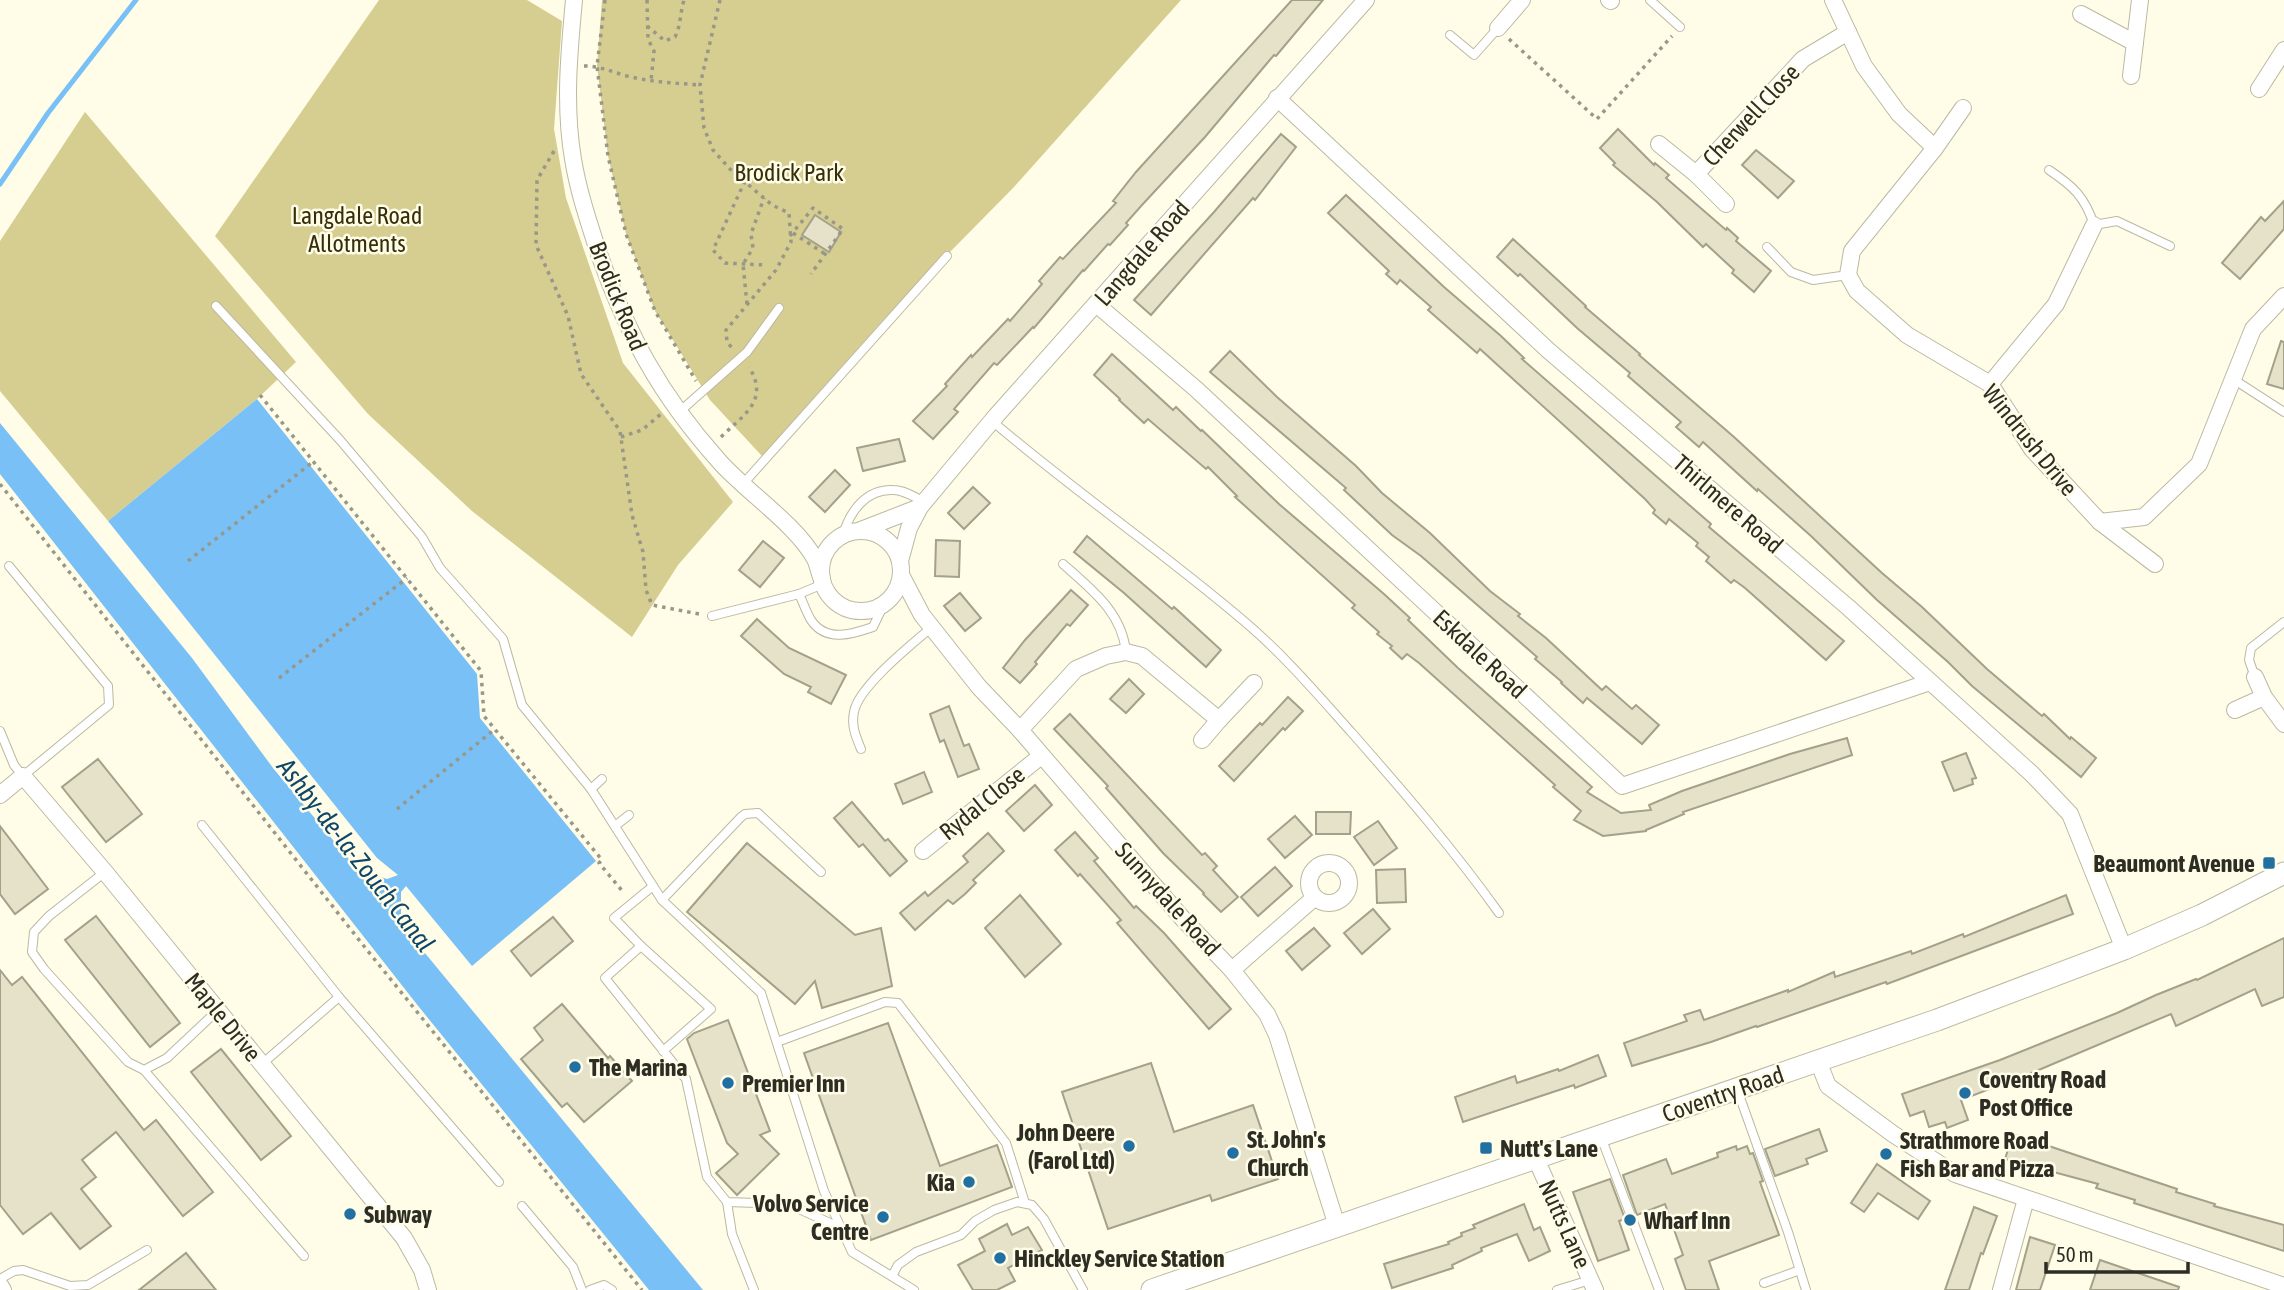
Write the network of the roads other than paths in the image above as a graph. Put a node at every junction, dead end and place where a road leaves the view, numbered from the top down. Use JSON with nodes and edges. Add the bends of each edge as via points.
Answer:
{"nodes":[{"id":1,"x":574,"y":0,"type":"edge"},
{"id":2,"x":1366,"y":0,"type":"edge"},
{"id":3,"x":1522,"y":0,"type":"edge"},
{"id":4,"x":1650,"y":0,"type":"edge"},
{"id":5,"x":1833,"y":0,"type":"edge"},
{"id":6,"x":2140,"y":0,"type":"edge"},
{"id":7,"x":2081,"y":13,"type":"dead end"},
{"id":8,"x":1680,"y":27,"type":"road end"},
{"id":9,"x":1498,"y":28,"type":"joint"},
{"id":10,"x":1848,"y":32,"type":"junction"},
{"id":11,"x":1450,"y":35,"type":"dead end"},
{"id":12,"x":2135,"y":43,"type":"junction"},
{"id":13,"x":2284,"y":50,"type":"edge"},
{"id":14,"x":2131,"y":76,"type":"dead end"},
{"id":15,"x":2259,"y":89,"type":"dead end"},
{"id":16,"x":1277,"y":98,"type":"junction"},
{"id":17,"x":1963,"y":108,"type":"dead end"},
{"id":18,"x":1659,"y":144,"type":"dead end"},
{"id":19,"x":1935,"y":148,"type":"junction"},
{"id":20,"x":2049,"y":170,"type":"dead end"},
{"id":21,"x":1696,"y":174,"type":"junction"},
{"id":22,"x":1726,"y":204,"type":"dead end"},
{"id":23,"x":2094,"y":225,"type":"junction"},
{"id":24,"x":2170,"y":246,"type":"dead end"},
{"id":25,"x":1767,"y":247,"type":"dead end"},
{"id":26,"x":947,"y":256,"type":"dead end"},
{"id":27,"x":1848,"y":275,"type":"junction"},
{"id":28,"x":2284,"y":296,"type":"edge"},
{"id":29,"x":1096,"y":304,"type":"junction"},
{"id":30,"x":216,"y":306,"type":"dead end"},
{"id":31,"x":779,"y":308,"type":"dead end"},
{"id":32,"x":2233,"y":379,"type":"junction"},
{"id":33,"x":1990,"y":384,"type":"junction"},
{"id":34,"x":675,"y":408,"type":"junction"},
{"id":35,"x":2284,"y":412,"type":"edge"},
{"id":36,"x":992,"y":421,"type":"junction"},
{"id":37,"x":743,"y":484,"type":"junction"},
{"id":38,"x":922,"y":504,"type":"junction"},
{"id":39,"x":2099,"y":522,"type":"junction"},
{"id":40,"x":851,"y":533,"type":"junction"},
{"id":41,"x":798,"y":537,"type":"junction"},
{"id":42,"x":829,"y":546,"type":"junction"},
{"id":43,"x":1063,"y":564,"type":"dead end"},
{"id":44,"x":2155,"y":564,"type":"dead end"},
{"id":45,"x":9,"y":566,"type":"dead end"},
{"id":46,"x":900,"y":568,"type":"junction"},
{"id":47,"x":822,"y":581,"type":"junction"},
{"id":48,"x":799,"y":594,"type":"junction"},
{"id":49,"x":887,"y":601,"type":"junction"},
{"id":50,"x":712,"y":616,"type":"road end"},
{"id":51,"x":927,"y":621,"type":"junction"},
{"id":52,"x":2284,"y":622,"type":"edge"},
{"id":53,"x":1126,"y":652,"type":"junction"},
{"id":54,"x":2255,"y":677,"type":"joint"},
{"id":55,"x":1930,"y":682,"type":"junction"},
{"id":56,"x":1254,"y":683,"type":"dead end"},
{"id":57,"x":2264,"y":697,"type":"junction"},
{"id":58,"x":2235,"y":710,"type":"dead end"},
{"id":59,"x":1219,"y":720,"type":"junction"},
{"id":60,"x":2284,"y":724,"type":"edge"},
{"id":61,"x":1020,"y":730,"type":"junction"},
{"id":62,"x":0,"y":731,"type":"edge"},
{"id":63,"x":1202,"y":740,"type":"dead end"},
{"id":64,"x":861,"y":749,"type":"dead end"},
{"id":65,"x":1041,"y":755,"type":"junction"},
{"id":66,"x":23,"y":776,"type":"junction"},
{"id":67,"x":603,"y":779,"type":"dead end"},
{"id":68,"x":591,"y":789,"type":"junction"},
{"id":69,"x":0,"y":795,"type":"edge"},
{"id":70,"x":629,"y":815,"type":"dead end"},
{"id":71,"x":202,"y":825,"type":"dead end"},
{"id":72,"x":615,"y":827,"type":"junction"},
{"id":73,"x":923,"y":851,"type":"dead end"},
{"id":74,"x":105,"y":872,"type":"junction"},
{"id":75,"x":821,"y":872,"type":"dead end"},
{"id":76,"x":2281,"y":879,"type":"edge"},
{"id":77,"x":653,"y":886,"type":"junction"},
{"id":78,"x":1314,"y":898,"type":"dead end"},
{"id":79,"x":662,"y":900,"type":"junction"},
{"id":80,"x":1499,"y":913,"type":"dead end"},
{"id":81,"x":641,"y":946,"type":"junction"},
{"id":82,"x":2124,"y":949,"type":"junction"},
{"id":83,"x":1232,"y":970,"type":"junction"},
{"id":84,"x":339,"y":997,"type":"junction"},
{"id":85,"x":218,"y":1010,"type":"junction"},
{"id":86,"x":777,"y":1042,"type":"junction"},
{"id":87,"x":663,"y":1051,"type":"junction"},
{"id":88,"x":1818,"y":1061,"type":"junction"},
{"id":89,"x":262,"y":1064,"type":"junction"},
{"id":90,"x":144,"y":1070,"type":"junction"},
{"id":91,"x":1737,"y":1089,"type":"junction"},
{"id":92,"x":1601,"y":1137,"type":"junction"},
{"id":93,"x":1536,"y":1159,"type":"junction"},
{"id":94,"x":499,"y":1182,"type":"dead end"},
{"id":95,"x":2026,"y":1199,"type":"junction"},
{"id":96,"x":727,"y":1202,"type":"junction"},
{"id":97,"x":1025,"y":1203,"type":"junction"},
{"id":98,"x":522,"y":1206,"type":"dead end"},
{"id":99,"x":1337,"y":1226,"type":"junction"},
{"id":100,"x":841,"y":1228,"type":"junction"},
{"id":101,"x":146,"y":1250,"type":"dead end"},
{"id":102,"x":304,"y":1256,"type":"dead end"},
{"id":103,"x":1800,"y":1270,"type":"junction"},
{"id":104,"x":892,"y":1276,"type":"junction"},
{"id":105,"x":0,"y":1279,"type":"edge"},
{"id":106,"x":1764,"y":1283,"type":"dead end"},
{"id":107,"x":0,"y":1285,"type":"edge"},
{"id":108,"x":1592,"y":1285,"type":"edge"},
{"id":109,"x":2284,"y":1286,"type":"edge"},
{"id":110,"x":3,"y":1290,"type":"edge"},
{"id":111,"x":428,"y":1290,"type":"edge"},
{"id":112,"x":582,"y":1290,"type":"edge"},
{"id":113,"x":590,"y":1290,"type":"edge"},
{"id":114,"x":612,"y":1290,"type":"edge"},
{"id":115,"x":754,"y":1290,"type":"edge"},
{"id":116,"x":914,"y":1290,"type":"edge"},
{"id":117,"x":1083,"y":1290,"type":"edge"},
{"id":118,"x":1152,"y":1290,"type":"edge"},
{"id":119,"x":1557,"y":1290,"type":"edge"},
{"id":120,"x":1659,"y":1290,"type":"edge"},
{"id":121,"x":1806,"y":1290,"type":"edge"},
{"id":122,"x":2001,"y":1290,"type":"edge"}],
"edges":[{"from":1,"to":34,"type":"street","name":"Brodick Road","via":[[569,125],[584,210],[614,295],[644,359]]},
{"from":2,"to":16,"type":"street","name":"Langdale Road"},
{"from":3,"to":9,"type":"street"},
{"from":4,"to":8,"type":"lane"},
{"from":5,"to":10,"type":"street"},
{"from":6,"to":12,"type":"street"},
{"from":7,"to":12,"type":"street"},
{"from":9,"to":11,"type":"lane","via":[[1475,55]]},
{"from":10,"to":19,"type":"street","via":[[1864,66],[1899,114]]},
{"from":10,"to":21,"type":"street","name":"Cherwell Close","via":[[1803,59]]},
{"from":12,"to":14,"type":"street"},
{"from":13,"to":15,"type":"street"},
{"from":16,"to":29,"type":"street","name":"Langdale Road"},
{"from":16,"to":55,"type":"street","name":"Thirlmere Road","via":[[1549,351]]},
{"from":17,"to":19,"type":"street"},
{"from":18,"to":21,"type":"street","name":"Cherwell Close"},
{"from":19,"to":27,"type":"street","via":[[1852,251]]},
{"from":20,"to":23,"type":"lane","via":[[2073,186]]},
{"from":21,"to":22,"type":"street"},
{"from":23,"to":24,"type":"lane","via":[[2118,221]]},
{"from":23,"to":33,"type":"street","via":[[2056,304]]},
{"from":25,"to":27,"type":"lane","via":[[1791,272],[1813,280]]},
{"from":26,"to":37,"type":"lane"},
{"from":27,"to":33,"type":"street","name":"Windrush Drive","via":[[1857,291],[1907,335]]},
{"from":28,"to":32,"type":"street","via":[[2253,329]]},
{"from":29,"to":36,"type":"street","name":"Langdale Road"},
{"from":29,"to":55,"type":"street","name":"Eskdale Road","via":[[1196,389],[1622,786]]},
{"from":30,"to":68,"type":"lane","via":[[340,440],[422,537],[440,568],[503,639],[522,705]]},
{"from":31,"to":34,"type":"lane","via":[[741,357]]},
{"from":32,"to":35,"type":"lane"},
{"from":32,"to":39,"type":"street","via":[[2199,464],[2144,517]]},
{"from":33,"to":39,"type":"street","name":"Windrush Drive","via":[[2032,449]]},
{"from":34,"to":37,"type":"street","name":"Brodick Road"},
{"from":36,"to":38,"type":"street","name":"Langdale Road"},
{"from":36,"to":80,"type":"lane","via":[[1247,624],[1395,781]]},
{"from":37,"to":41,"type":"street","name":"Brodick Road"},
{"from":38,"to":40,"type":"street","name":"Langdale Road"},
{"from":38,"to":40,"type":"lane","via":[[894,489],[874,493],[854,508]]},
{"from":38,"to":46,"type":"street","name":"Langdale Road","via":[[909,528]]},
{"from":39,"to":44,"type":"street","name":"Windrush Drive"},
{"from":40,"to":42,"type":"street"},
{"from":40,"to":46,"type":"street","via":[[872,532],[887,540],[896,551]]},
{"from":41,"to":42,"type":"street","name":"Brodick Road"},
{"from":41,"to":47,"type":"street","name":"Brodick Road","via":[[815,559]]},
{"from":42,"to":47,"type":"street","via":[[821,565]]},
{"from":43,"to":53,"type":"lane","via":[[1111,608]]},
{"from":45,"to":66,"type":"lane","via":[[108,686],[109,695],[109,705]]},
{"from":46,"to":49,"type":"street","via":[[898,586]]},
{"from":46,"to":51,"type":"street","name":"Sunnydale Road"},
{"from":47,"to":48,"type":"lane"},
{"from":47,"to":49,"type":"street","via":[[842,607],[871,610]]},
{"from":48,"to":49,"type":"lane","via":[[812,622],[828,634],[849,635],[873,627]]},
{"from":48,"to":50,"type":"lane"},
{"from":49,"to":51,"type":"street","name":"Sunnydale Road"},
{"from":51,"to":61,"type":"street","name":"Sunnydale Road"},
{"from":51,"to":64,"type":"lane","via":[[864,691],[854,710],[853,728]]},
{"from":52,"to":54,"type":"lane","via":[[2251,648],[2249,660]]},
{"from":53,"to":59,"type":"street","via":[[1142,656]]},
{"from":53,"to":61,"type":"street","via":[[1076,669]]},
{"from":54,"to":57,"type":"street"},
{"from":55,"to":82,"type":"street","name":"Thirlmere Road","via":[[2070,814]]},
{"from":56,"to":59,"type":"street"},
{"from":57,"to":58,"type":"street"},
{"from":57,"to":60,"type":"street"},
{"from":59,"to":63,"type":"street"},
{"from":61,"to":65,"type":"street","name":"Sunnydale Road"},
{"from":62,"to":66,"type":"lane"},
{"from":65,"to":73,"type":"street","name":"Rydal Close"},
{"from":65,"to":83,"type":"street","name":"Sunnydale Road"},
{"from":66,"to":69,"type":"street"},
{"from":66,"to":74,"type":"street","name":"Maple Drive"},
{"from":67,"to":68,"type":"lane"},
{"from":68,"to":72,"type":"lane"},
{"from":70,"to":72,"type":"lane"},
{"from":71,"to":84,"type":"lane"},
{"from":72,"to":77,"type":"lane"},
{"from":74,"to":85,"type":"street","name":"Maple Drive"},
{"from":74,"to":90,"type":"lane","via":[[34,932],[32,952],[128,1062]]},
{"from":75,"to":79,"type":"lane","via":[[758,813],[751,813],[741,817]]},
{"from":76,"to":82,"type":"main road","name":"Coventry Road"},
{"from":77,"to":79,"type":"lane"},
{"from":77,"to":81,"type":"lane","via":[[614,918]]},
{"from":78,"to":83,"type":"street"},
{"from":79,"to":86,"type":"lane","via":[[761,993]]},
{"from":81,"to":87,"type":"lane","via":[[605,978]]},
{"from":81,"to":87,"type":"lane","via":[[711,1009]]},
{"from":82,"to":88,"type":"main road","name":"Coventry Road"},
{"from":83,"to":99,"type":"street","name":"Sunnydale Road","via":[[1268,1014],[1278,1035]]},
{"from":84,"to":89,"type":"lane"},
{"from":84,"to":94,"type":"lane"},
{"from":85,"to":89,"type":"street","name":"Maple Drive"},
{"from":85,"to":90,"type":"lane","via":[[167,1058]]},
{"from":86,"to":97,"type":"lane","via":[[886,1002],[898,1003],[1006,1143]]},
{"from":86,"to":100,"type":"lane","via":[[824,1191]]},
{"from":87,"to":96,"type":"lane","via":[[686,1079],[707,1177]]},
{"from":88,"to":91,"type":"main road","name":"Coventry Road"},
{"from":88,"to":95,"type":"street","via":[[1828,1086],[1924,1154],[1955,1174]]},
{"from":89,"to":111,"type":"street","name":"Maple Drive","via":[[404,1238]]},
{"from":90,"to":102,"type":"lane"},
{"from":91,"to":92,"type":"main road","name":"Coventry Road"},
{"from":91,"to":103,"type":"lane"},
{"from":92,"to":93,"type":"main road","name":"Coventry Road"},
{"from":92,"to":120,"type":"lane"},
{"from":93,"to":99,"type":"main road","name":"Coventry Road"},
{"from":93,"to":108,"type":"street","name":"Nutts Lane"},
{"from":95,"to":109,"type":"street"},
{"from":95,"to":122,"type":"street"},
{"from":96,"to":100,"type":"lane","via":[[788,1204]]},
{"from":96,"to":115,"type":"lane","via":[[732,1234]]},
{"from":97,"to":104,"type":"lane","via":[[994,1210],[961,1235],[916,1252],[898,1265]]},
{"from":97,"to":117,"type":"lane","via":[[1044,1219]]},
{"from":98,"to":112,"type":"lane","via":[[573,1268]]},
{"from":99,"to":118,"type":"main road","name":"Coventry Road"},
{"from":100,"to":104,"type":"lane","via":[[852,1252]]},
{"from":101,"to":105,"type":"lane","via":[[79,1287],[23,1270]]},
{"from":103,"to":106,"type":"lane"},
{"from":103,"to":121,"type":"lane"},
{"from":104,"to":116,"type":"lane"},
{"from":107,"to":110,"type":"street"},
{"from":108,"to":119,"type":"lane"},
{"from":113,"to":114,"type":"lane","via":[[604,1285]]}]}
